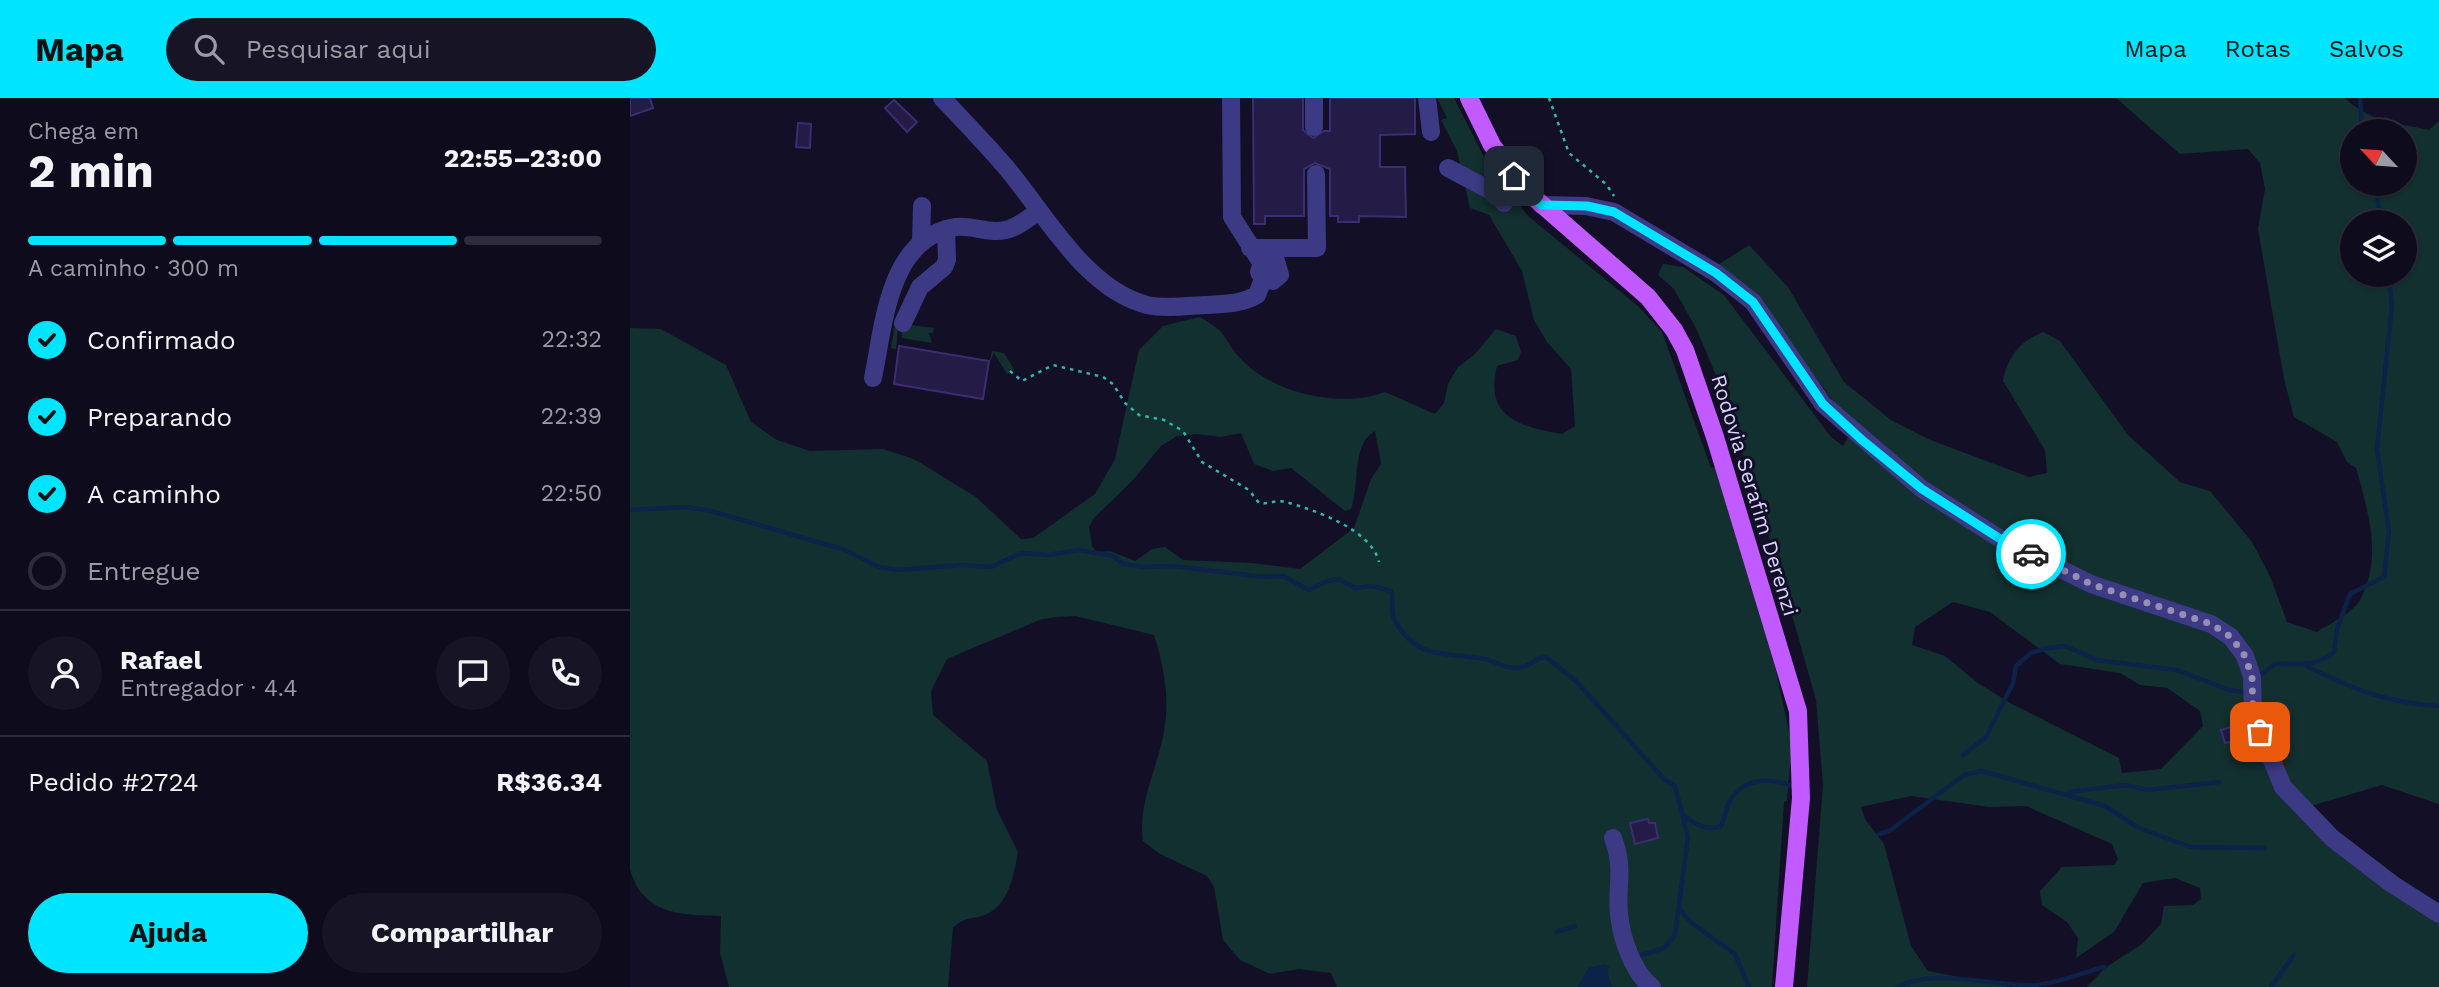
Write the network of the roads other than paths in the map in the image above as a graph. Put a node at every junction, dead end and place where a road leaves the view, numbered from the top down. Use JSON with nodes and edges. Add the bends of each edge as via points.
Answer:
{"nodes":[{"id":1,"x":942,"y":98,"type":"edge"},
{"id":2,"x":1231,"y":98,"type":"edge"},
{"id":3,"x":1314,"y":98,"type":"edge"},
{"id":4,"x":1427,"y":98,"type":"edge"},
{"id":5,"x":1469,"y":98,"type":"edge"},
{"id":6,"x":1314,"y":127,"type":"dead end"},
{"id":7,"x":1432,"y":132,"type":"dead end"},
{"id":8,"x":1448,"y":168,"type":"dead end"},
{"id":9,"x":1316,"y":174,"type":"dead end"},
{"id":10,"x":1504,"y":203,"type":"dead end"},
{"id":11,"x":1541,"y":205,"type":"junction"},
{"id":12,"x":922,"y":206,"type":"dead end"},
{"id":13,"x":1038,"y":212,"type":"junction"},
{"id":14,"x":946,"y":229,"type":"junction"},
{"id":15,"x":921,"y":243,"type":"junction"},
{"id":16,"x":1250,"y":248,"type":"junction"},
{"id":17,"x":903,"y":323,"type":"dead end"},
{"id":18,"x":873,"y":378,"type":"dead end"},
{"id":19,"x":1613,"y":838,"type":"dead end"},
{"id":20,"x":2439,"y":914,"type":"edge"},
{"id":21,"x":1652,"y":987,"type":"edge"},
{"id":22,"x":1784,"y":987,"type":"edge"}],
"edges":[{"from":1,"to":13,"type":"street","via":[[1006,167]]},
{"from":2,"to":16,"type":"street","via":[[1230,207]]},
{"from":3,"to":6,"type":"street"},
{"from":4,"to":7,"type":"street"},
{"from":5,"to":11,"type":"main road","name":"Rodovia Serafim Derenzi","via":[[1498,155]]},
{"from":8,"to":10,"type":"street","via":[[1499,195]]},
{"from":9,"to":16,"type":"street","via":[[1317,248]]},
{"from":11,"to":20,"type":"street","via":[[1614,212],[1716,273],[1753,302],[1823,404],[1922,489],[2002,540],[2091,584],[2211,624],[2231,637],[2245,656],[2252,677],[2253,714],[2283,787],[2332,838]]},
{"from":11,"to":22,"type":"main road","name":"Rodovia Serafim Derenzi","via":[[1606,258],[1663,314],[1685,350],[1715,437],[1798,711],[1801,798]]},
{"from":12,"to":15,"type":"street"},
{"from":13,"to":14,"type":"street","via":[[1005,230]]},
{"from":13,"to":16,"type":"street","via":[[1100,278],[1147,305],[1241,301],[1257,295],[1263,271]]},
{"from":14,"to":15,"type":"street"},
{"from":14,"to":17,"type":"street","via":[[944,267],[920,287]]},
{"from":15,"to":18,"type":"street","via":[[906,258],[894,283]]},
{"from":19,"to":21,"type":"street","via":[[1621,859],[1618,912],[1622,933],[1643,981]]}]}
